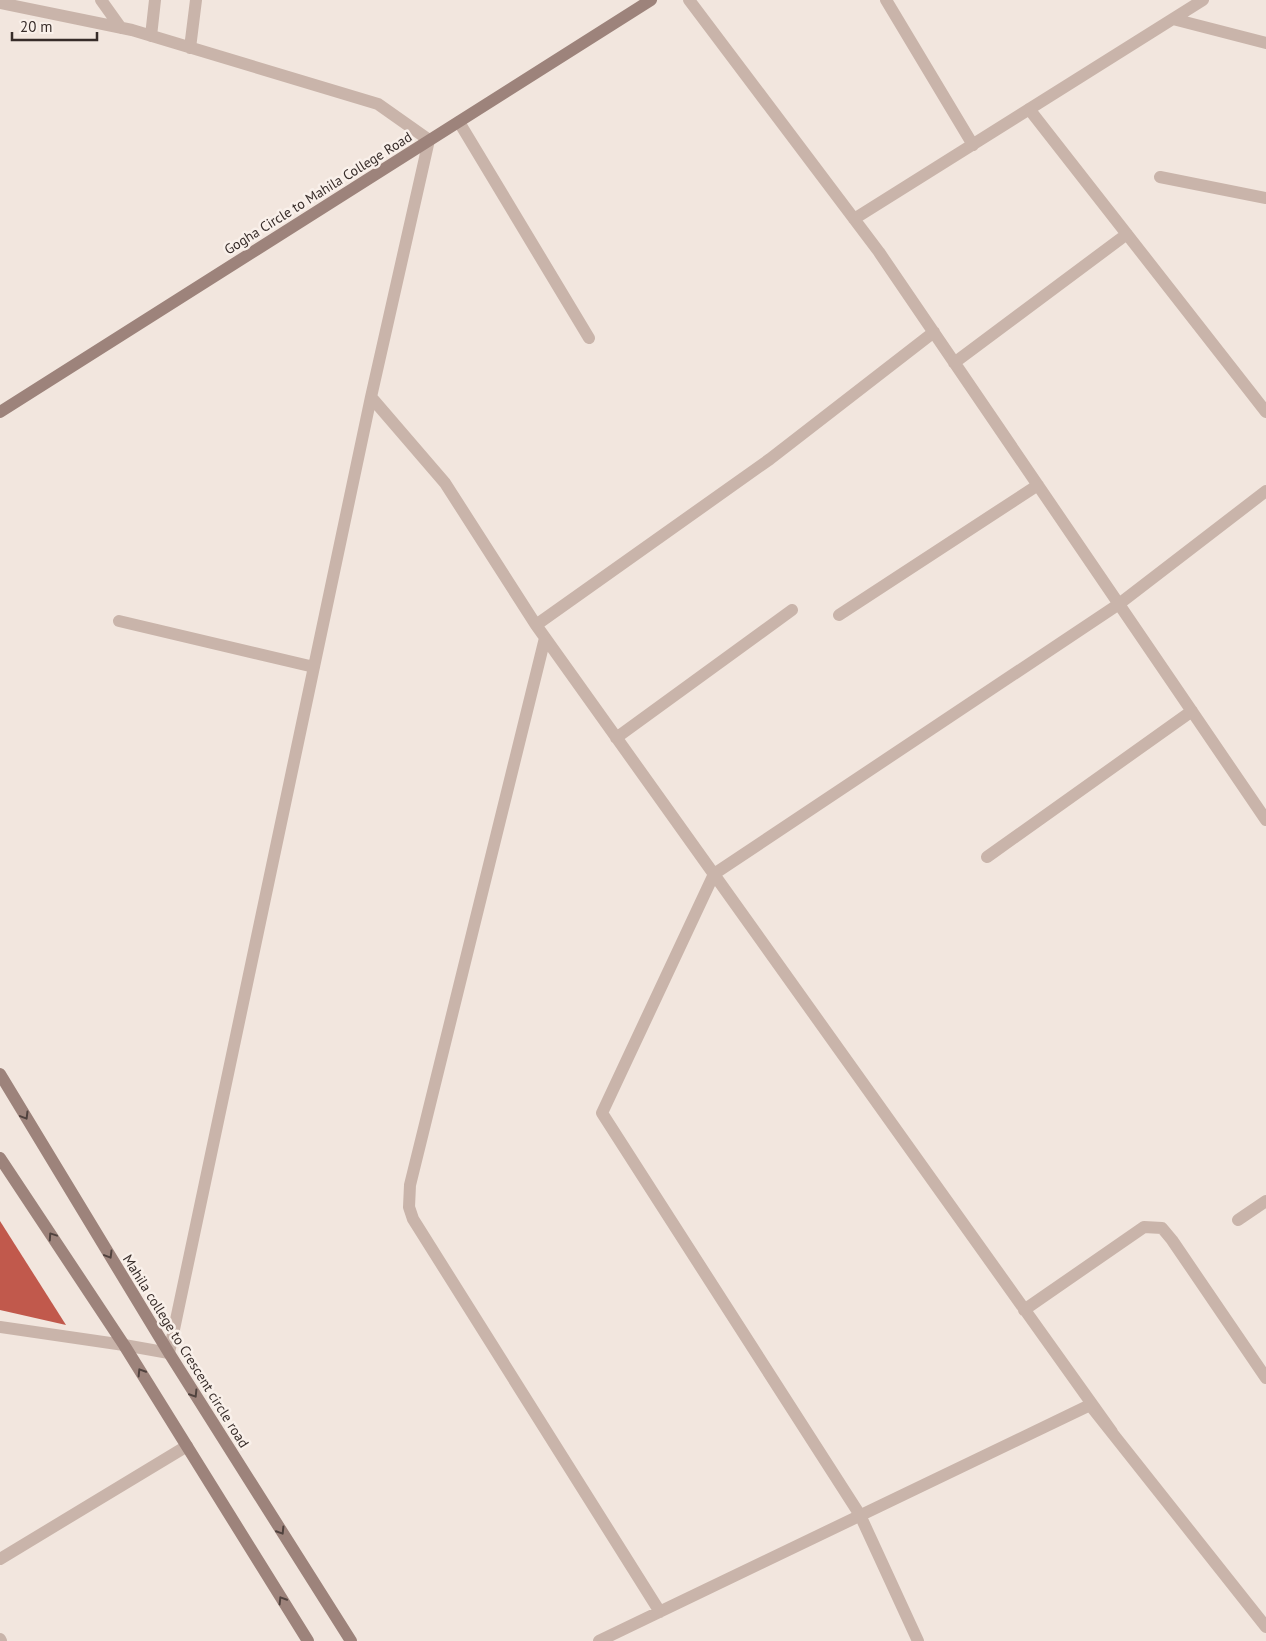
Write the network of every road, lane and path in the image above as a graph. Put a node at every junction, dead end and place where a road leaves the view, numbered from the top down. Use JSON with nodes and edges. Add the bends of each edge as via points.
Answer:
{"nodes":[{"id":1,"x":101,"y":0,"type":"edge"},
{"id":2,"x":155,"y":0,"type":"edge"},
{"id":3,"x":196,"y":0,"type":"edge"},
{"id":4,"x":652,"y":0,"type":"edge"},
{"id":5,"x":689,"y":0,"type":"edge"},
{"id":6,"x":886,"y":0,"type":"edge"},
{"id":7,"x":1203,"y":0,"type":"edge"},
{"id":8,"x":0,"y":3,"type":"edge"},
{"id":9,"x":1173,"y":19,"type":"junction"},
{"id":10,"x":121,"y":28,"type":"junction"},
{"id":11,"x":151,"y":36,"type":"junction"},
{"id":12,"x":1266,"y":43,"type":"edge"},
{"id":13,"x":190,"y":48,"type":"junction"},
{"id":14,"x":1029,"y":109,"type":"junction"},
{"id":15,"x":459,"y":122,"type":"junction"},
{"id":16,"x":430,"y":140,"type":"junction"},
{"id":17,"x":972,"y":145,"type":"junction"},
{"id":18,"x":1160,"y":177,"type":"dead end"},
{"id":19,"x":1266,"y":198,"type":"edge"},
{"id":20,"x":854,"y":219,"type":"junction"},
{"id":21,"x":1127,"y":234,"type":"junction"},
{"id":22,"x":934,"y":332,"type":"junction"},
{"id":23,"x":589,"y":338,"type":"dead end"},
{"id":24,"x":954,"y":363,"type":"junction"},
{"id":25,"x":371,"y":396,"type":"junction"},
{"id":26,"x":0,"y":412,"type":"edge"},
{"id":27,"x":1266,"y":412,"type":"edge"},
{"id":28,"x":1038,"y":485,"type":"junction"},
{"id":29,"x":1266,"y":491,"type":"edge"},
{"id":30,"x":1119,"y":604,"type":"junction"},
{"id":31,"x":792,"y":610,"type":"dead end"},
{"id":32,"x":839,"y":615,"type":"dead end"},
{"id":33,"x":119,"y":621,"type":"dead end"},
{"id":34,"x":536,"y":625,"type":"junction"},
{"id":35,"x":545,"y":638,"type":"junction"},
{"id":36,"x":314,"y":667,"type":"junction"},
{"id":37,"x":1192,"y":711,"type":"junction"},
{"id":38,"x":616,"y":738,"type":"junction"},
{"id":39,"x":1266,"y":820,"type":"edge"},
{"id":40,"x":987,"y":857,"type":"dead end"},
{"id":41,"x":714,"y":874,"type":"junction"},
{"id":42,"x":0,"y":1074,"type":"edge"},
{"id":43,"x":0,"y":1158,"type":"edge"},
{"id":44,"x":1266,"y":1201,"type":"edge"},
{"id":45,"x":1238,"y":1220,"type":"dead end"},
{"id":46,"x":1024,"y":1310,"type":"junction"},
{"id":47,"x":0,"y":1327,"type":"edge"},
{"id":48,"x":124,"y":1345,"type":"junction"},
{"id":49,"x":169,"y":1353,"type":"junction"},
{"id":50,"x":1266,"y":1378,"type":"edge"},
{"id":51,"x":1112,"y":1432,"type":"junction"},
{"id":52,"x":187,"y":1446,"type":"junction"},
{"id":53,"x":860,"y":1515,"type":"junction"},
{"id":54,"x":0,"y":1559,"type":"edge"},
{"id":55,"x":660,"y":1612,"type":"junction"},
{"id":56,"x":1266,"y":1627,"type":"edge"},
{"id":57,"x":308,"y":1641,"type":"edge"},
{"id":58,"x":350,"y":1641,"type":"edge"},
{"id":59,"x":599,"y":1641,"type":"edge"},
{"id":60,"x":918,"y":1641,"type":"edge"}],
"edges":[{"from":1,"to":10,"type":"street"},
{"from":2,"to":11,"type":"street"},
{"from":3,"to":13,"type":"street"},
{"from":4,"to":15,"type":"main road","name":"Gogha Circle to Mahila College Road"},
{"from":5,"to":20,"type":"street"},
{"from":6,"to":17,"type":"street"},
{"from":7,"to":9,"type":"street"},
{"from":8,"to":10,"type":"street"},
{"from":9,"to":12,"type":"street"},
{"from":9,"to":14,"type":"street"},
{"from":10,"to":11,"type":"street"},
{"from":11,"to":13,"type":"street"},
{"from":13,"to":16,"type":"street","via":[[378,104]]},
{"from":14,"to":17,"type":"street"},
{"from":14,"to":21,"type":"street"},
{"from":15,"to":16,"type":"main road","name":"Gogha Circle to Mahila College Road"},
{"from":15,"to":23,"type":"street"},
{"from":16,"to":25,"type":"street"},
{"from":16,"to":26,"type":"main road","name":"Gogha Circle to Mahila College Road"},
{"from":17,"to":20,"type":"street"},
{"from":18,"to":19,"type":"street"},
{"from":20,"to":22,"type":"street"},
{"from":21,"to":24,"type":"street"},
{"from":21,"to":27,"type":"street"},
{"from":22,"to":24,"type":"street"},
{"from":22,"to":34,"type":"street","via":[[770,459]]},
{"from":24,"to":28,"type":"street"},
{"from":25,"to":34,"type":"street","via":[[445,483]]},
{"from":25,"to":36,"type":"street"},
{"from":28,"to":30,"type":"street"},
{"from":28,"to":32,"type":"street"},
{"from":29,"to":30,"type":"street"},
{"from":30,"to":37,"type":"street"},
{"from":30,"to":41,"type":"street"},
{"from":31,"to":38,"type":"street"},
{"from":33,"to":36,"type":"street"},
{"from":34,"to":35,"type":"street"},
{"from":35,"to":38,"type":"street"},
{"from":35,"to":55,"type":"street","via":[[410,1185],[410,1207],[414,1219]]},
{"from":36,"to":49,"type":"street"},
{"from":37,"to":39,"type":"street"},
{"from":37,"to":40,"type":"street"},
{"from":38,"to":41,"type":"street"},
{"from":41,"to":46,"type":"street"},
{"from":41,"to":53,"type":"street","via":[[602,1113]]},
{"from":42,"to":49,"type":"main road","name":"Mahila college to Crescent circle road","one_way":true},
{"from":48,"to":43,"type":"main road","one_way":true},
{"from":44,"to":45,"type":"street"},
{"from":46,"to":50,"type":"street","via":[[1144,1227],[1162,1228]]},
{"from":46,"to":51,"type":"street"},
{"from":47,"to":48,"type":"street"},
{"from":48,"to":49,"type":"street"},
{"from":52,"to":48,"type":"main road","one_way":true},
{"from":49,"to":58,"type":"main road","name":"Mahila college to Crescent circle road","one_way":true},
{"from":51,"to":53,"type":"street","via":[[1090,1405]]},
{"from":51,"to":56,"type":"street"},
{"from":52,"to":54,"type":"street"},
{"from":57,"to":52,"type":"main road","one_way":true},
{"from":53,"to":55,"type":"street"},
{"from":53,"to":60,"type":"street"},
{"from":55,"to":59,"type":"street"}]}
